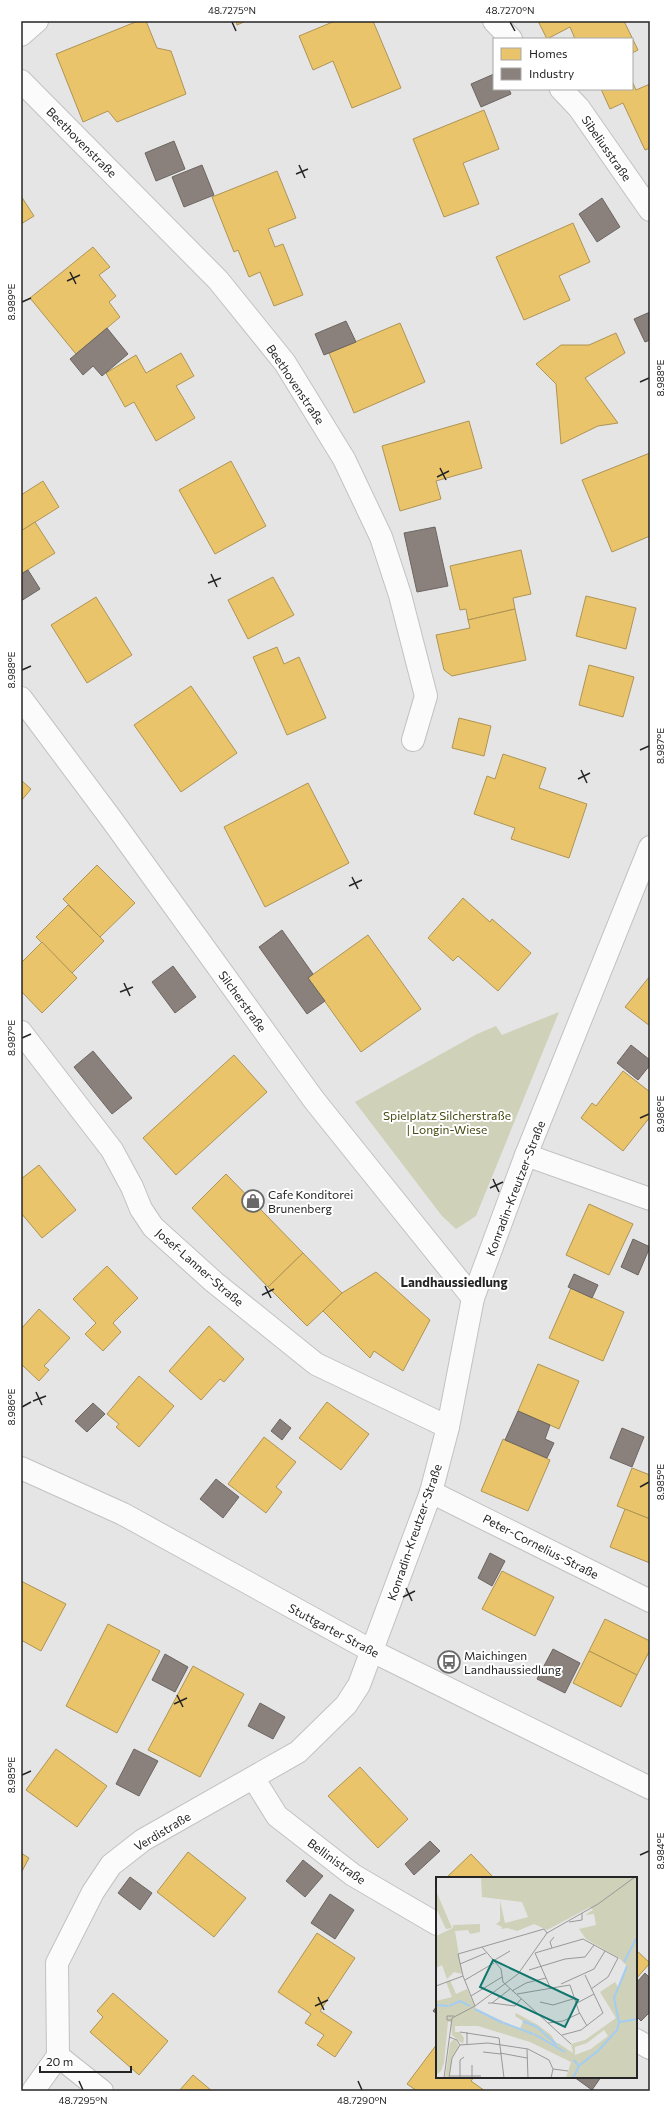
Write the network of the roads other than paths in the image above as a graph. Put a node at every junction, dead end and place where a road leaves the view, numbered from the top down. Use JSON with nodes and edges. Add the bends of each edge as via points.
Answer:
{"nodes":[{"id":1,"x":37,"y":21,"type":"edge"},
{"id":2,"x":494,"y":21,"type":"edge"},
{"id":3,"x":21,"y":35,"type":"edge"},
{"id":4,"x":510,"y":38,"type":"edge"},
{"id":5,"x":21,"y":81,"type":"edge"},
{"id":6,"x":562,"y":90,"type":"edge"},
{"id":7,"x":650,"y":210,"type":"edge"},
{"id":8,"x":21,"y":698,"type":"edge"},
{"id":9,"x":413,"y":740,"type":"dead end"},
{"id":10,"x":650,"y":847,"type":"edge"},
{"id":11,"x":21,"y":1032,"type":"edge"},
{"id":12,"x":526,"y":1155,"type":"junction"},
{"id":13,"x":650,"y":1199,"type":"edge"},
{"id":14,"x":473,"y":1298,"type":"junction"},
{"id":15,"x":448,"y":1427,"type":"junction"},
{"id":16,"x":21,"y":1468,"type":"edge"},
{"id":17,"x":431,"y":1492,"type":"junction"},
{"id":18,"x":650,"y":1601,"type":"edge"},
{"id":19,"x":372,"y":1651,"type":"junction"},
{"id":20,"x":254,"y":1779,"type":"junction"},
{"id":21,"x":650,"y":1788,"type":"edge"},
{"id":22,"x":436,"y":1923,"type":"edge"},
{"id":23,"x":637,"y":2041,"type":"edge"},
{"id":24,"x":650,"y":2048,"type":"edge"},
{"id":25,"x":58,"y":2056,"type":"junction"},
{"id":26,"x":33,"y":2091,"type":"edge"},
{"id":27,"x":102,"y":2091,"type":"edge"}],
"edges":[{"from":1,"to":3,"type":"street"},
{"from":2,"to":4,"type":"street"},
{"from":5,"to":9,"type":"street","name":"Beethovenstraße","via":[[218,280],[285,362],[344,460],[386,552],[426,696]]},
{"from":6,"to":7,"type":"street","name":"Sibeliusstraße","via":[[580,108]]},
{"from":8,"to":14,"type":"street","name":"Silcherstraße","via":[[314,1100]]},
{"from":10,"to":12,"type":"street","name":"Konradin-Kreutzer-Straße"},
{"from":11,"to":15,"type":"street","name":"Josef-Lanner-Straße","via":[[112,1150],[141,1209],[159,1232],[214,1282],[316,1364]]},
{"from":12,"to":13,"type":"street"},
{"from":12,"to":14,"type":"street","name":"Konradin-Kreutzer-Straße"},
{"from":14,"to":15,"type":"street","name":"Konradin-Kreutzer-Straße"},
{"from":15,"to":17,"type":"street","name":"Konradin-Kreutzer-Straße"},
{"from":16,"to":19,"type":"street","name":"Stuttgarter Straße","via":[[123,1514]]},
{"from":17,"to":18,"type":"street","name":"Peter-Cornelius-Straße"},
{"from":17,"to":19,"type":"street","name":"Konradin-Kreutzer-Straße"},
{"from":19,"to":20,"type":"street","name":"Verdistraße","via":[[359,1685],[346,1705],[298,1752]]},
{"from":19,"to":21,"type":"street","name":"Stuttgarter Straße"},
{"from":20,"to":22,"type":"street","name":"Bellinistraße","via":[[277,1816],[353,1875]]},
{"from":20,"to":25,"type":"street","name":"Verdistraße","via":[[143,1840],[112,1865],[93,1892],[56,1963]]},
{"from":23,"to":24,"type":"street"},
{"from":25,"to":26,"type":"street"},
{"from":25,"to":27,"type":"street"}]}
